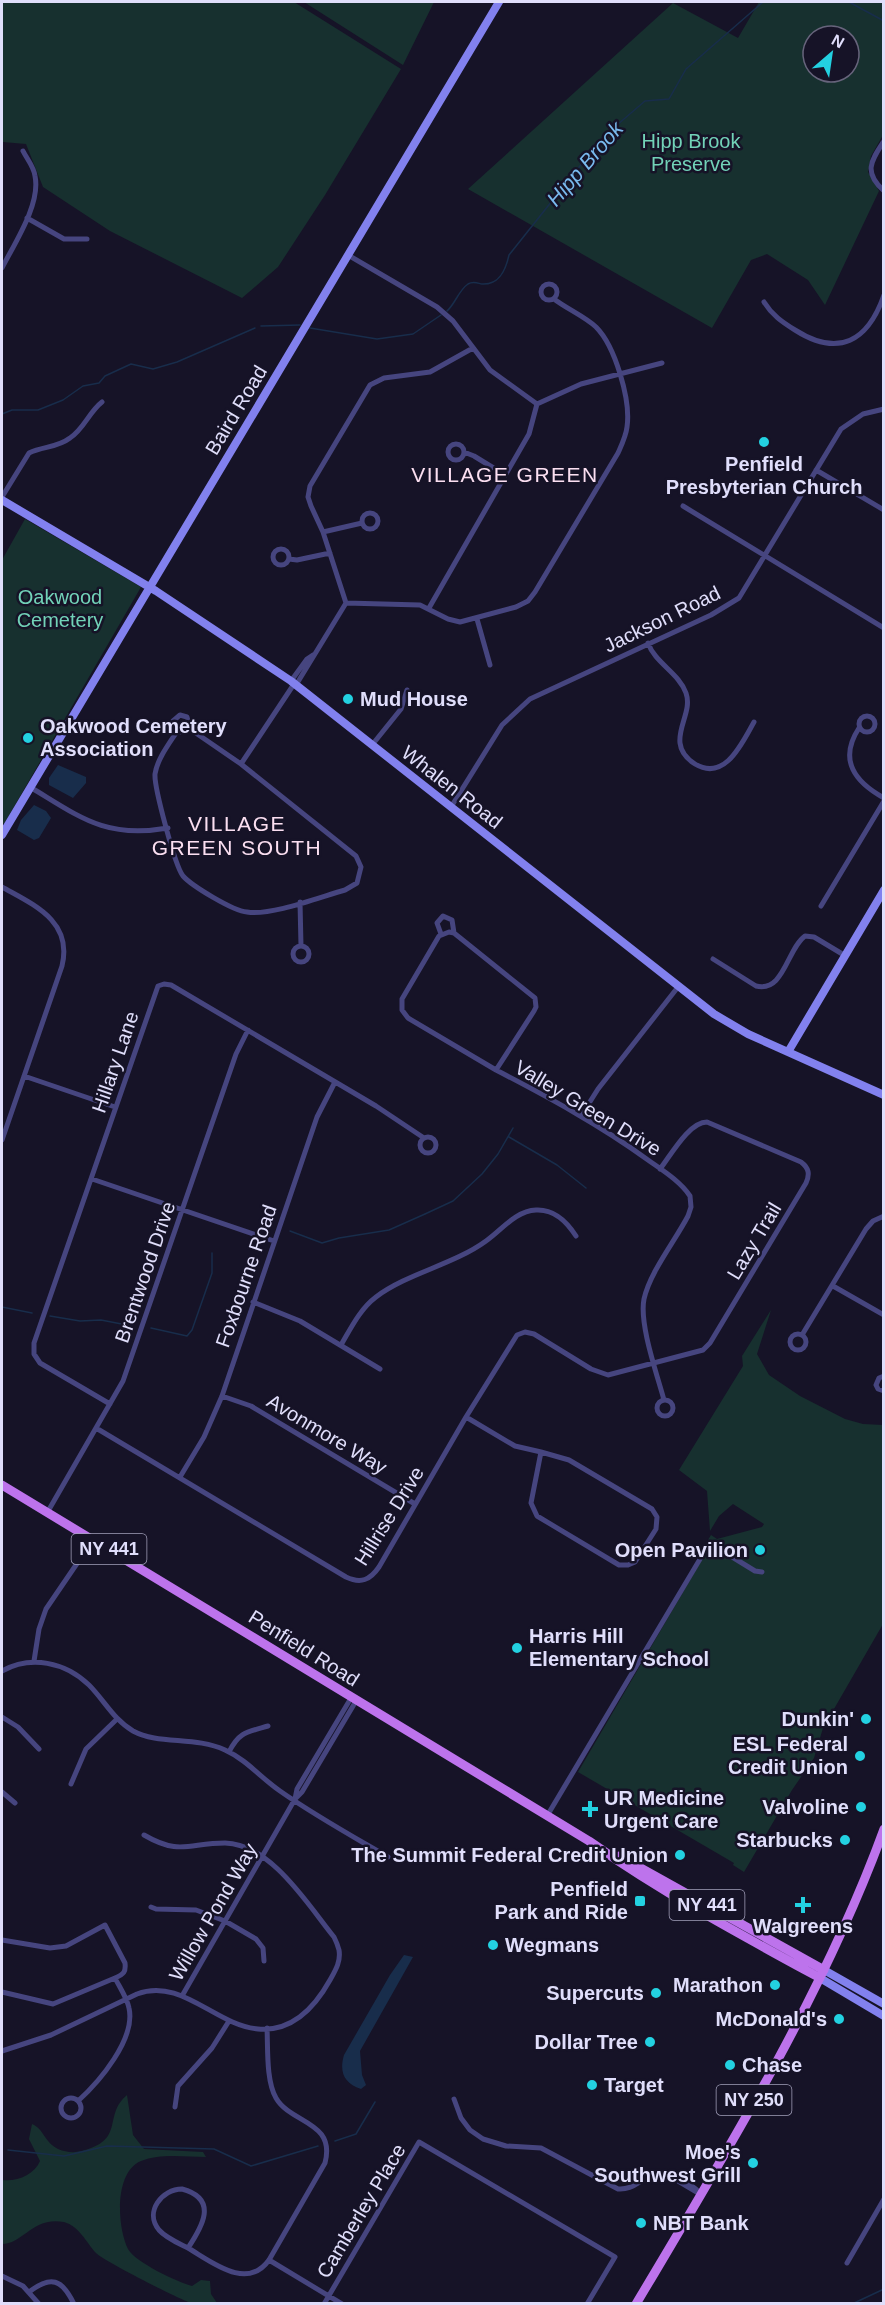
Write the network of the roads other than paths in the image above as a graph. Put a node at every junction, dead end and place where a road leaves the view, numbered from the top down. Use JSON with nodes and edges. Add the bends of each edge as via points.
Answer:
{"nodes":[{"id":1,"x":499,"y":2,"type":"edge"},
{"id":2,"x":884,"y":141,"type":"edge"},
{"id":3,"x":23,"y":151,"type":"dead end"},
{"id":4,"x":881,"y":189,"type":"edge"},
{"id":5,"x":27,"y":218,"type":"junction"},
{"id":6,"x":87,"y":239,"type":"dead end"},
{"id":7,"x":348,"y":255,"type":"junction"},
{"id":8,"x":2,"y":268,"type":"edge"},
{"id":9,"x":884,"y":294,"type":"edge"},
{"id":10,"x":554,"y":299,"type":"dead end"},
{"id":11,"x":764,"y":302,"type":"dead end"},
{"id":12,"x":473,"y":348,"type":"junction"},
{"id":13,"x":662,"y":363,"type":"dead end"},
{"id":14,"x":619,"y":373,"type":"junction"},
{"id":15,"x":102,"y":402,"type":"dead end"},
{"id":16,"x":537,"y":404,"type":"junction"},
{"id":17,"x":884,"y":409,"type":"edge"},
{"id":18,"x":464,"y":452,"type":"dead end"},
{"id":19,"x":816,"y":470,"type":"junction"},
{"id":20,"x":505,"y":475,"type":"junction"},
{"id":21,"x":2,"y":499,"type":"edge"},
{"id":22,"x":683,"y":506,"type":"dead end"},
{"id":23,"x":884,"y":510,"type":"edge"},
{"id":24,"x":362,"y":523,"type":"dead end"},
{"id":25,"x":323,"y":532,"type":"junction"},
{"id":26,"x":330,"y":553,"type":"junction"},
{"id":27,"x":765,"y":555,"type":"junction"},
{"id":28,"x":289,"y":559,"type":"dead end"},
{"id":29,"x":148,"y":587,"type":"junction"},
{"id":30,"x":346,"y":603,"type":"junction"},
{"id":31,"x":429,"y":608,"type":"junction"},
{"id":32,"x":477,"y":619,"type":"junction"},
{"id":33,"x":884,"y":628,"type":"edge"},
{"id":34,"x":648,"y":643,"type":"junction"},
{"id":35,"x":490,"y":665,"type":"dead end"},
{"id":36,"x":294,"y":683,"type":"junction"},
{"id":37,"x":407,"y":690,"type":"dead end"},
{"id":38,"x":754,"y":722,"type":"dead end"},
{"id":39,"x":859,"y":728,"type":"dead end"},
{"id":40,"x":190,"y":729,"type":"junction"},
{"id":41,"x":177,"y":732,"type":"junction"},
{"id":42,"x":372,"y":745,"type":"junction"},
{"id":43,"x":241,"y":764,"type":"junction"},
{"id":44,"x":30,"y":788,"type":"junction"},
{"id":45,"x":884,"y":799,"type":"edge"},
{"id":46,"x":451,"y":807,"type":"junction"},
{"id":47,"x":168,"y":828,"type":"junction"},
{"id":48,"x":2,"y":835,"type":"edge"},
{"id":49,"x":2,"y":887,"type":"edge"},
{"id":50,"x":884,"y":890,"type":"edge"},
{"id":51,"x":300,"y":902,"type":"junction"},
{"id":52,"x":821,"y":906,"type":"dead end"},
{"id":53,"x":454,"y":933,"type":"junction"},
{"id":54,"x":441,"y":934,"type":"junction"},
{"id":55,"x":301,"y":946,"type":"dead end"},
{"id":56,"x":844,"y":956,"type":"junction"},
{"id":57,"x":712,"y":959,"type":"dead end"},
{"id":58,"x":678,"y":987,"type":"junction"},
{"id":59,"x":248,"y":1030,"type":"junction"},
{"id":60,"x":788,"y":1052,"type":"junction"},
{"id":61,"x":496,"y":1070,"type":"junction"},
{"id":62,"x":24,"y":1076,"type":"junction"},
{"id":63,"x":335,"y":1082,"type":"junction"},
{"id":64,"x":884,"y":1095,"type":"edge"},
{"id":65,"x":116,"y":1107,"type":"junction"},
{"id":66,"x":581,"y":1116,"type":"junction"},
{"id":67,"x":424,"y":1138,"type":"dead end"},
{"id":68,"x":2,"y":1140,"type":"edge"},
{"id":69,"x":660,"y":1169,"type":"junction"},
{"id":70,"x":92,"y":1179,"type":"junction"},
{"id":71,"x":182,"y":1209,"type":"junction"},
{"id":72,"x":884,"y":1216,"type":"edge"},
{"id":73,"x":576,"y":1236,"type":"dead end"},
{"id":74,"x":274,"y":1241,"type":"junction"},
{"id":75,"x":833,"y":1286,"type":"junction"},
{"id":76,"x":253,"y":1302,"type":"junction"},
{"id":77,"x":884,"y":1315,"type":"edge"},
{"id":78,"x":802,"y":1335,"type":"dead end"},
{"id":79,"x":341,"y":1345,"type":"junction"},
{"id":80,"x":560,"y":1350,"type":"joint"},
{"id":81,"x":655,"y":1364,"type":"junction"},
{"id":82,"x":380,"y":1369,"type":"dead end"},
{"id":83,"x":884,"y":1376,"type":"edge"},
{"id":84,"x":884,"y":1391,"type":"edge"},
{"id":85,"x":222,"y":1396,"type":"junction"},
{"id":86,"x":664,"y":1400,"type":"dead end"},
{"id":87,"x":110,"y":1404,"type":"junction"},
{"id":88,"x":466,"y":1417,"type":"junction"},
{"id":89,"x":96,"y":1428,"type":"junction"},
{"id":90,"x":541,"y":1452,"type":"junction"},
{"id":91,"x":180,"y":1477,"type":"junction"},
{"id":92,"x":2,"y":1485,"type":"edge"},
{"id":93,"x":415,"y":1504,"type":"junction"},
{"id":94,"x":47,"y":1513,"type":"junction"},
{"id":95,"x":93,"y":1540,"type":"junction"},
{"id":96,"x":762,"y":1572,"type":"dead end"},
{"id":97,"x":34,"y":1661,"type":"junction"},
{"id":98,"x":2,"y":1671,"type":"edge"},
{"id":99,"x":354,"y":1700,"type":"junction"},
{"id":100,"x":2,"y":1717,"type":"edge"},
{"id":101,"x":117,"y":1719,"type":"junction"},
{"id":102,"x":267,"y":1726,"type":"dead end"},
{"id":103,"x":39,"y":1749,"type":"dead end"},
{"id":104,"x":229,"y":1752,"type":"junction"},
{"id":105,"x":71,"y":1784,"type":"dead end"},
{"id":106,"x":2,"y":1792,"type":"edge"},
{"id":107,"x":295,"y":1799,"type":"junction"},
{"id":108,"x":15,"y":1803,"type":"dead end"},
{"id":109,"x":548,"y":1816,"type":"junction"},
{"id":110,"x":884,"y":1829,"type":"edge"},
{"id":111,"x":144,"y":1836,"type":"dead end"},
{"id":112,"x":388,"y":1857,"type":"dead end"},
{"id":113,"x":262,"y":1858,"type":"junction"},
{"id":114,"x":151,"y":1907,"type":"dead end"},
{"id":115,"x":225,"y":1921,"type":"junction"},
{"id":116,"x":2,"y":1940,"type":"edge"},
{"id":117,"x":264,"y":1961,"type":"dead end"},
{"id":118,"x":822,"y":1974,"type":"junction"},
{"id":119,"x":115,"y":1978,"type":"junction"},
{"id":120,"x":2,"y":1992,"type":"edge"},
{"id":121,"x":182,"y":1996,"type":"junction"},
{"id":122,"x":126,"y":1999,"type":"junction"},
{"id":123,"x":884,"y":2004,"type":"edge"},
{"id":124,"x":884,"y":2016,"type":"edge"},
{"id":125,"x":229,"y":2021,"type":"junction"},
{"id":126,"x":267,"y":2028,"type":"junction"},
{"id":127,"x":2,"y":2051,"type":"edge"},
{"id":128,"x":453,"y":2098,"type":"dead end"},
{"id":129,"x":78,"y":2101,"type":"dead end"},
{"id":130,"x":175,"y":2107,"type":"dead end"},
{"id":131,"x":701,"y":2194,"type":"junction"},
{"id":132,"x":884,"y":2199,"type":"edge"},
{"id":133,"x":188,"y":2248,"type":"junction"},
{"id":134,"x":269,"y":2260,"type":"junction"},
{"id":135,"x":847,"y":2264,"type":"dead end"},
{"id":136,"x":2,"y":2276,"type":"edge"},
{"id":137,"x":29,"y":2292,"type":"junction"},
{"id":138,"x":328,"y":2295,"type":"junction"},
{"id":139,"x":39,"y":2304,"type":"edge"},
{"id":140,"x":74,"y":2304,"type":"edge"},
{"id":141,"x":324,"y":2304,"type":"edge"},
{"id":142,"x":342,"y":2304,"type":"edge"},
{"id":143,"x":587,"y":2304,"type":"edge"},
{"id":144,"x":636,"y":2304,"type":"edge"}],
"edges":[{"from":1,"to":7,"type":"street","name":"Baird Road"},
{"from":2,"to":4,"type":"street","via":[[871,167],[872,177]]},
{"from":3,"to":5,"type":"street","via":[[36,179]]},
{"from":5,"to":6,"type":"street","via":[[64,239]]},
{"from":5,"to":8,"type":"street"},
{"from":7,"to":12,"type":"street","via":[[437,307]]},
{"from":7,"to":29,"type":"street","name":"Baird Road"},
{"from":9,"to":11,"type":"street","via":[[867,329],[834,344],[799,332],[776,317]]},
{"from":10,"to":14,"type":"street","via":[[596,328],[607,342]]},
{"from":12,"to":16,"type":"street","via":[[498,377]]},
{"from":12,"to":25,"type":"street","via":[[430,372],[384,378],[370,385],[308,491],[310,506]]},
{"from":13,"to":14,"type":"street"},
{"from":14,"to":16,"type":"street","via":[[581,384]]},
{"from":14,"to":32,"type":"street","via":[[628,425],[618,453],[532,597],[523,604]]},
{"from":15,"to":21,"type":"street","via":[[69,439],[29,453]]},
{"from":16,"to":20,"type":"street","via":[[529,434]]},
{"from":17,"to":19,"type":"street","name":"Jackson Road","via":[[862,414],[848,423]]},
{"from":18,"to":20,"type":"street"},
{"from":19,"to":23,"type":"street"},
{"from":19,"to":27,"type":"street","name":"Jackson Road"},
{"from":20,"to":31,"type":"street"},
{"from":21,"to":29,"type":"street","name":"Whalen Road"},
{"from":22,"to":27,"type":"street"},
{"from":24,"to":25,"type":"street"},
{"from":25,"to":26,"type":"street"},
{"from":26,"to":28,"type":"street"},
{"from":26,"to":30,"type":"street"},
{"from":27,"to":33,"type":"street"},
{"from":27,"to":34,"type":"street","name":"Jackson Road","via":[[739,598]]},
{"from":29,"to":36,"type":"street","name":"Whalen Road"},
{"from":29,"to":44,"type":"street","name":"Baird Road"},
{"from":30,"to":31,"type":"street","via":[[413,604]]},
{"from":30,"to":36,"type":"street"},
{"from":31,"to":32,"type":"street","via":[[454,621]]},
{"from":32,"to":35,"type":"street"},
{"from":34,"to":38,"type":"street","via":[[651,653],[680,681],[687,695],[680,741],[689,760],[703,768],[727,763]]},
{"from":34,"to":46,"type":"street","name":"Jackson Road","via":[[523,704],[502,725]]},
{"from":36,"to":42,"type":"street","name":"Whalen Road"},
{"from":36,"to":43,"type":"street"},
{"from":37,"to":42,"type":"street","via":[[401,709]]},
{"from":39,"to":45,"type":"street","via":[[850,748],[853,771]]},
{"from":40,"to":41,"type":"street"},
{"from":40,"to":41,"type":"street","via":[[189,719],[180,715],[173,721]]},
{"from":40,"to":43,"type":"street"},
{"from":41,"to":47,"type":"street","via":[[155,774]]},
{"from":42,"to":46,"type":"street","name":"Whalen Road"},
{"from":43,"to":51,"type":"street","via":[[360,862],[360,878],[354,886]]},
{"from":44,"to":47,"type":"street","via":[[99,826],[137,831]]},
{"from":44,"to":48,"type":"street","name":"Baird Road"},
{"from":45,"to":52,"type":"street"},
{"from":46,"to":58,"type":"street","name":"Whalen Road"},
{"from":47,"to":51,"type":"street","via":[[183,876],[239,911],[262,912]]},
{"from":49,"to":62,"type":"street","via":[[49,916],[59,929],[64,949],[62,966]]},
{"from":50,"to":56,"type":"street"},
{"from":51,"to":55,"type":"street"},
{"from":53,"to":54,"type":"street"},
{"from":53,"to":54,"type":"street","name":"Valley Green Drive","via":[[452,920],[443,916],[437,923]]},
{"from":53,"to":61,"type":"street","name":"Valley Green Drive","via":[[529,991],[537,1002]]},
{"from":54,"to":61,"type":"street","name":"Valley Green Drive","via":[[402,999],[403,1012]]},
{"from":56,"to":57,"type":"street","via":[[814,937],[805,936],[777,980],[763,987]]},
{"from":56,"to":60,"type":"street"},
{"from":58,"to":60,"type":"street","name":"Whalen Road","via":[[734,1026]]},
{"from":58,"to":66,"type":"street"},
{"from":59,"to":63,"type":"street","name":"Hillary Lane"},
{"from":59,"to":65,"type":"street","name":"Hillary Lane","via":[[171,985],[161,985],[156,989]]},
{"from":59,"to":71,"type":"street","name":"Brentwood Drive"},
{"from":60,"to":64,"type":"street","name":"Whalen Road"},
{"from":61,"to":66,"type":"street","name":"Valley Green Drive"},
{"from":62,"to":65,"type":"street"},
{"from":62,"to":68,"type":"street"},
{"from":63,"to":67,"type":"street","name":"Hillary Lane"},
{"from":63,"to":74,"type":"street","name":"Foxbourne Road","via":[[317,1117]]},
{"from":65,"to":70,"type":"street","name":"Hillary Lane"},
{"from":66,"to":69,"type":"street","name":"Valley Green Drive"},
{"from":69,"to":81,"type":"street","name":"Valley Green Drive","via":[[687,1191],[692,1207],[649,1284],[644,1301],[644,1321]]},
{"from":69,"to":81,"type":"street","name":"Lazy Trail","via":[[694,1125],[707,1122],[801,1162],[809,1175],[707,1348]]},
{"from":70,"to":71,"type":"street"},
{"from":70,"to":87,"type":"street","name":"Hillary Lane","via":[[34,1349],[36,1359],[46,1367]]},
{"from":71,"to":74,"type":"street"},
{"from":71,"to":87,"type":"street","name":"Brentwood Drive","via":[[126,1372]]},
{"from":72,"to":75,"type":"street","via":[[866,1229]]},
{"from":73,"to":79,"type":"street","via":[[557,1216],[543,1210],[526,1212],[475,1249],[375,1298],[359,1314]]},
{"from":74,"to":76,"type":"street","name":"Foxbourne Road"},
{"from":75,"to":77,"type":"street"},
{"from":75,"to":78,"type":"street"},
{"from":76,"to":79,"type":"street","via":[[283,1313]]},
{"from":76,"to":85,"type":"street","name":"Foxbourne Road"},
{"from":79,"to":82,"type":"street"},
{"from":80,"to":81,"type":"street","name":"Lazy Trail","via":[[604,1374]]},
{"from":80,"to":88,"type":"street","name":"Hillrise Drive","via":[[529,1332],[517,1335]]},
{"from":81,"to":86,"type":"street","name":"Valley Green Drive"},
{"from":83,"to":84,"type":"street","via":[[876,1385]]},
{"from":85,"to":91,"type":"street","name":"Foxbourne Road"},
{"from":85,"to":93,"type":"street","name":"Avonmore Way","via":[[251,1406]]},
{"from":87,"to":89,"type":"street","name":"Brentwood Drive"},
{"from":88,"to":90,"type":"street","via":[[515,1446]]},
{"from":88,"to":93,"type":"street","name":"Hillrise Drive"},
{"from":89,"to":91,"type":"street","name":"Hillrise Drive"},
{"from":89,"to":94,"type":"street","name":"Brentwood Drive"},
{"from":90,"to":90,"type":"street","via":[[569,1460],[652,1509],[657,1524],[635,1562],[619,1565],[537,1516],[531,1503]]},
{"from":91,"to":93,"type":"street","name":"Hillrise Drive","via":[[356,1581],[365,1580],[376,1571]]},
{"from":92,"to":94,"type":"main road","name":"Penfield Road","number":"NY 441"},
{"from":94,"to":95,"type":"main road","name":"Penfield Road","number":"NY 441"},
{"from":95,"to":97,"type":"street","via":[[46,1609]]},
{"from":95,"to":99,"type":"main road","name":"Penfield Road","number":"NY 441"},
{"from":96,"to":109,"type":"street","via":[[711,1544],[706,1549]]},
{"from":97,"to":98,"type":"street"},
{"from":97,"to":101,"type":"street","via":[[75,1674]]},
{"from":99,"to":107,"type":"street","name":"Willow Pond Way","via":[[297,1789]]},
{"from":99,"to":109,"type":"main road","name":"Penfield Road","number":"NY 441"},
{"from":100,"to":103,"type":"street","via":[[25,1732]]},
{"from":101,"to":104,"type":"street","via":[[144,1736],[194,1741]]},
{"from":101,"to":105,"type":"street","via":[[86,1749]]},
{"from":102,"to":104,"type":"street","via":[[242,1734]]},
{"from":104,"to":107,"type":"street"},
{"from":106,"to":108,"type":"street"},
{"from":107,"to":112,"type":"street"},
{"from":107,"to":113,"type":"street","name":"Willow Pond Way"},
{"from":109,"to":118,"type":"main road","name":"Penfield Road","number":"NY 441","via":[[703,1914]]},
{"from":110,"to":118,"type":"main road","number":"NY 250"},
{"from":111,"to":113,"type":"street","via":[[161,1845],[180,1848],[234,1844]]},
{"from":113,"to":115,"type":"street","name":"Willow Pond Way"},
{"from":113,"to":126,"type":"street","via":[[284,1875],[334,1937],[339,1949],[337,1967],[317,2002],[299,2018]]},
{"from":114,"to":115,"type":"street","via":[[196,1910]]},
{"from":115,"to":117,"type":"street","via":[[256,1939],[263,1948]]},
{"from":115,"to":121,"type":"street","name":"Willow Pond Way"},
{"from":116,"to":119,"type":"street","via":[[50,1948],[66,1946],[105,1925],[125,1963],[126,1970]]},
{"from":118,"to":123,"type":"street","name":"Penfield Road","number":"NY 441"},
{"from":118,"to":124,"type":"street","name":"Penfield Road","number":"NY 441"},
{"from":118,"to":131,"type":"main road","number":"NY 250"},
{"from":119,"to":120,"type":"street","via":[[53,2004]]},
{"from":119,"to":122,"type":"street"},
{"from":121,"to":122,"type":"street","name":"Willow Pond Way","via":[[152,1989]]},
{"from":121,"to":125,"type":"street"},
{"from":122,"to":127,"type":"street","name":"Willow Pond Way","via":[[51,2035]]},
{"from":122,"to":129,"type":"street","via":[[130,2019],[126,2035],[103,2073]]},
{"from":125,"to":126,"type":"street"},
{"from":125,"to":130,"type":"street","via":[[213,2048],[178,2086]]},
{"from":126,"to":134,"type":"street","via":[[271,2084],[276,2098],[321,2133],[326,2155],[318,2177]]},
{"from":128,"to":131,"type":"street","via":[[470,2130],[493,2144],[549,2150],[618,2188],[629,2189],[653,2175],[664,2175]]},
{"from":131,"to":144,"type":"main road","number":"NY 250"},
{"from":132,"to":135,"type":"street"},
{"from":133,"to":133,"type":"street","via":[[166,2236],[154,2220],[156,2205],[169,2190],[192,2193],[205,2210],[203,2223]]},
{"from":133,"to":134,"type":"street","via":[[240,2275],[260,2270]]},
{"from":134,"to":138,"type":"street"},
{"from":136,"to":137,"type":"street"},
{"from":137,"to":139,"type":"street"},
{"from":137,"to":140,"type":"street","via":[[44,2282],[58,2283],[68,2290]]},
{"from":138,"to":141,"type":"street","name":"Camberley Place"},
{"from":138,"to":142,"type":"street"},
{"from":138,"to":143,"type":"street","name":"Camberley Place","via":[[419,2142],[615,2257]]}]}
